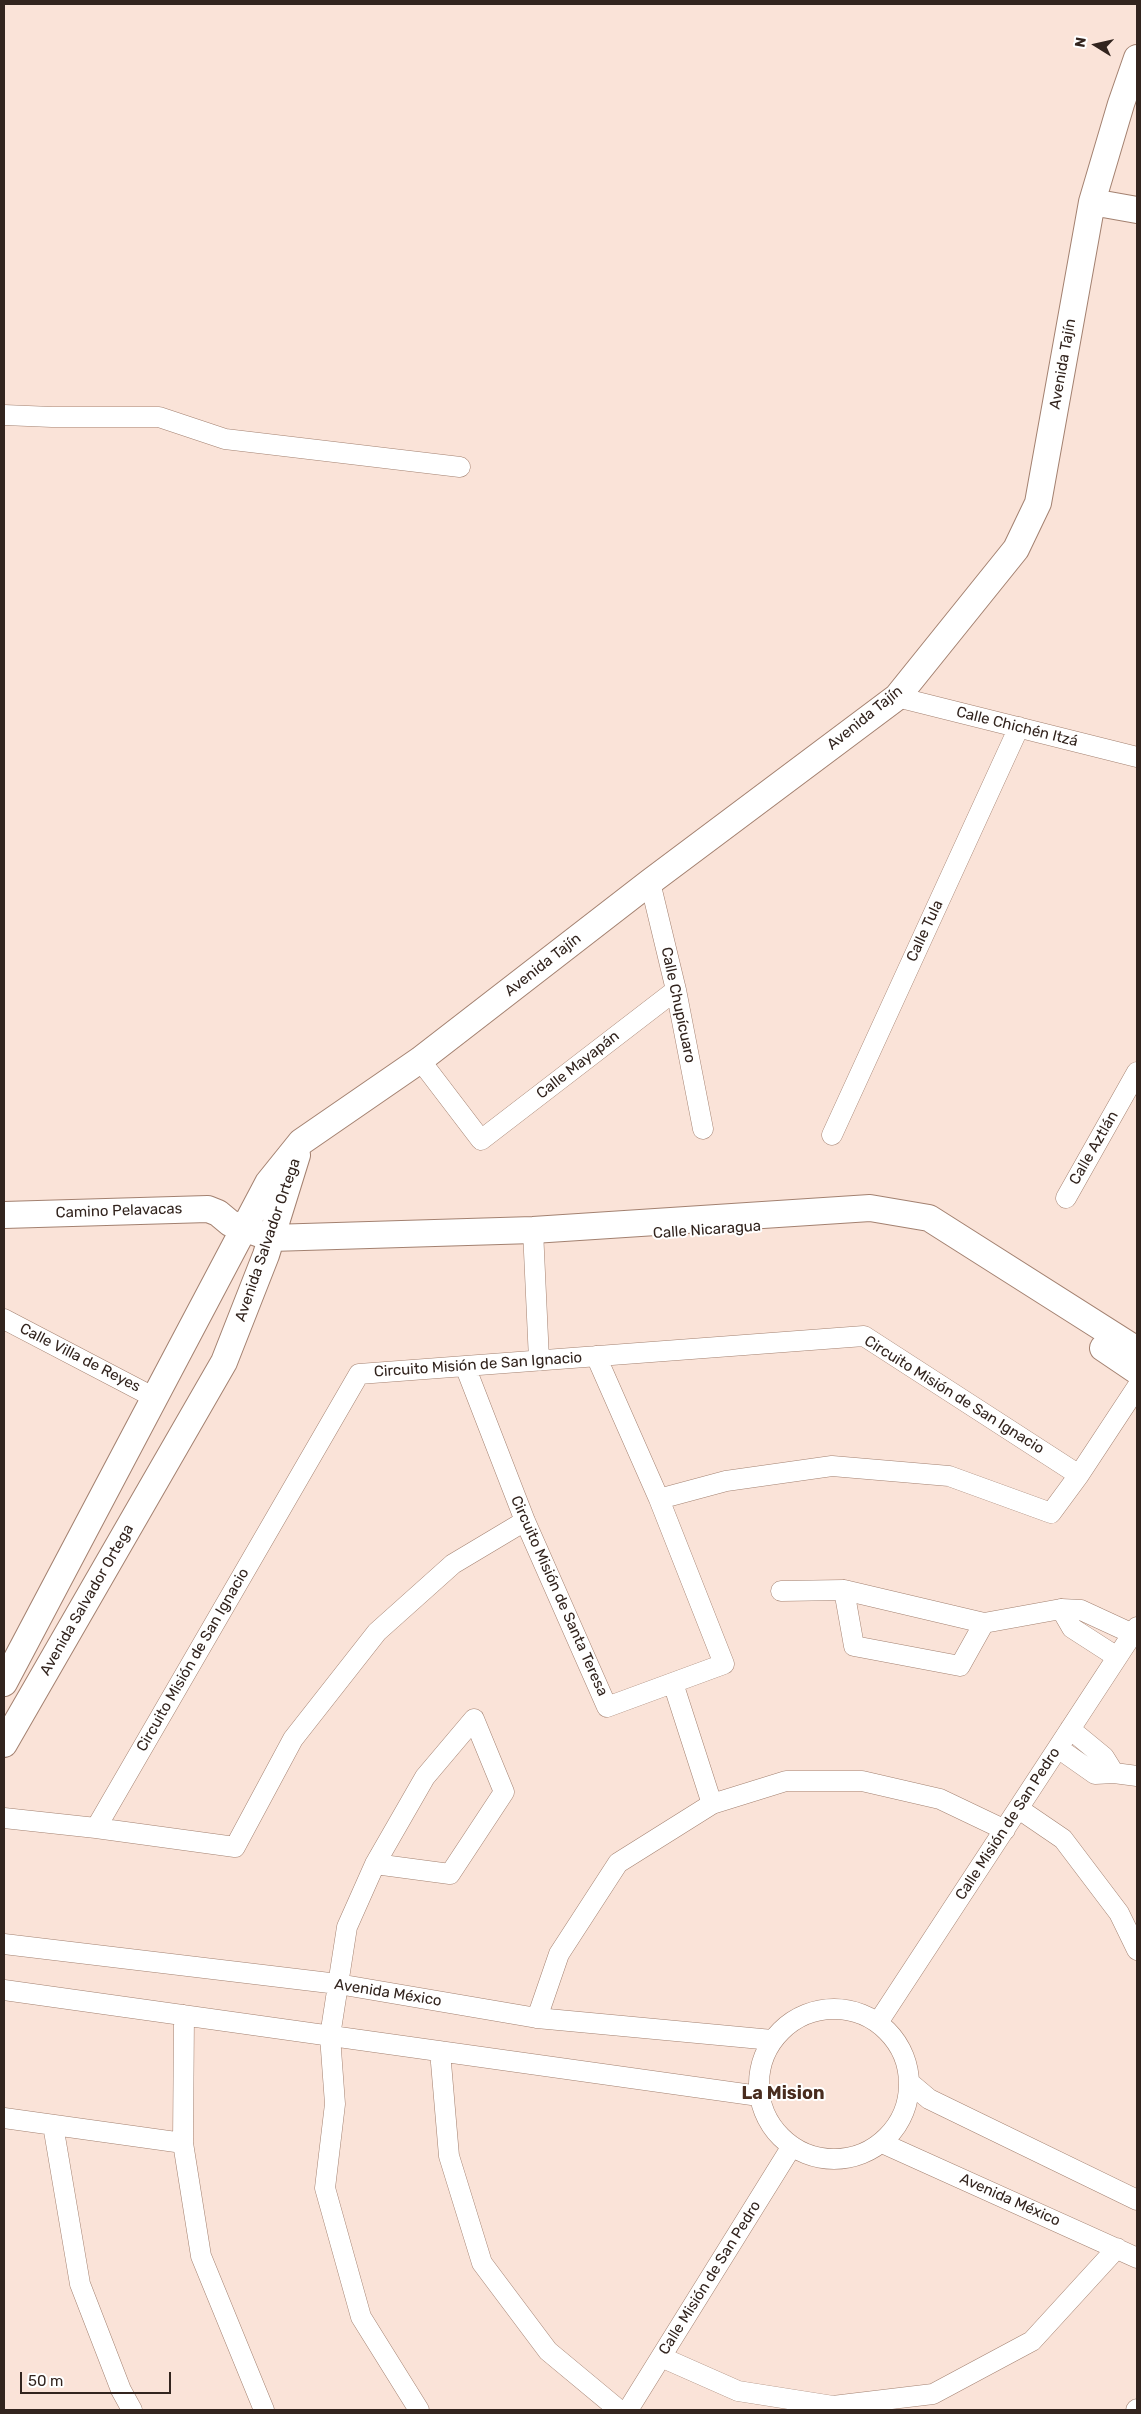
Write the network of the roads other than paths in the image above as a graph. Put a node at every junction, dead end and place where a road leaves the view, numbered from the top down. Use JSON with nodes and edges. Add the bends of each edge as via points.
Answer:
{"nodes":[{"id":1,"x":1137,"y":58,"type":"edge"},
{"id":2,"x":1092,"y":202,"type":"junction"},
{"id":3,"x":1137,"y":210,"type":"edge"},
{"id":4,"x":4,"y":415,"type":"edge"},
{"id":5,"x":460,"y":468,"type":"dead end"},
{"id":6,"x":897,"y":697,"type":"junction"},
{"id":7,"x":1019,"y":727,"type":"junction"},
{"id":8,"x":1137,"y":757,"type":"edge"},
{"id":9,"x":650,"y":882,"type":"junction"},
{"id":10,"x":676,"y":990,"type":"junction"},
{"id":11,"x":420,"y":1060,"type":"junction"},
{"id":12,"x":1137,"y":1072,"type":"edge"},
{"id":13,"x":703,"y":1129,"type":"dead end"},
{"id":14,"x":832,"y":1135,"type":"dead end"},
{"id":15,"x":301,"y":1142,"type":"junction"},
{"id":16,"x":1066,"y":1198,"type":"dead end"},
{"id":17,"x":4,"y":1215,"type":"edge"},
{"id":18,"x":237,"y":1231,"type":"junction"},
{"id":19,"x":533,"y":1235,"type":"junction"},
{"id":20,"x":269,"y":1247,"type":"junction"},
{"id":21,"x":6,"y":1327,"type":"edge"},
{"id":22,"x":1137,"y":1350,"type":"edge"},
{"id":23,"x":596,"y":1356,"type":"junction"},
{"id":24,"x":539,"y":1360,"type":"junction"},
{"id":25,"x":465,"y":1366,"type":"junction"},
{"id":26,"x":1137,"y":1371,"type":"edge"},
{"id":27,"x":1137,"y":1387,"type":"edge"},
{"id":28,"x":156,"y":1398,"type":"junction"},
{"id":29,"x":1079,"y":1475,"type":"junction"},
{"id":30,"x":658,"y":1499,"type":"junction"},
{"id":31,"x":525,"y":1522,"type":"junction"},
{"id":32,"x":844,"y":1590,"type":"junction"},
{"id":33,"x":781,"y":1592,"type":"dead end"},
{"id":34,"x":1061,"y":1609,"type":"junction"},
{"id":35,"x":984,"y":1623,"type":"junction"},
{"id":36,"x":1135,"y":1630,"type":"edge"},
{"id":37,"x":1117,"y":1658,"type":"junction"},
{"id":38,"x":673,"y":1683,"type":"junction"},
{"id":39,"x":4,"y":1684,"type":"edge"},
{"id":40,"x":1070,"y":1729,"type":"junction"},
{"id":41,"x":4,"y":1744,"type":"edge"},
{"id":42,"x":1058,"y":1748,"type":"junction"},
{"id":43,"x":1114,"y":1773,"type":"junction"},
{"id":44,"x":1137,"y":1776,"type":"edge"},
{"id":45,"x":712,"y":1804,"type":"junction"},
{"id":46,"x":1019,"y":1808,"type":"junction"},
{"id":47,"x":4,"y":1818,"type":"edge"},
{"id":48,"x":96,"y":1828,"type":"junction"},
{"id":49,"x":1005,"y":1830,"type":"junction"},
{"id":50,"x":376,"y":1864,"type":"junction"},
{"id":51,"x":4,"y":1944,"type":"edge"},
{"id":52,"x":1137,"y":1950,"type":"edge"},
{"id":53,"x":338,"y":1984,"type":"junction"},
{"id":54,"x":4,"y":1990,"type":"edge"},
{"id":55,"x":184,"y":2015,"type":"junction"},
{"id":56,"x":537,"y":2018,"type":"junction"},
{"id":57,"x":879,"y":2021,"type":"junction"},
{"id":58,"x":330,"y":2036,"type":"junction"},
{"id":59,"x":772,"y":2040,"type":"junction"},
{"id":60,"x":440,"y":2051,"type":"junction"},
{"id":61,"x":910,"y":2083,"type":"junction"},
{"id":62,"x":759,"y":2096,"type":"junction"},
{"id":63,"x":4,"y":2118,"type":"edge"},
{"id":64,"x":53,"y":2125,"type":"junction"},
{"id":65,"x":882,"y":2143,"type":"junction"},
{"id":66,"x":183,"y":2144,"type":"junction"},
{"id":67,"x":792,"y":2146,"type":"junction"},
{"id":68,"x":1137,"y":2200,"type":"edge"},
{"id":69,"x":1117,"y":2248,"type":"junction"},
{"id":70,"x":1137,"y":2258,"type":"edge"},
{"id":71,"x":661,"y":2357,"type":"junction"},
{"id":72,"x":935,"y":2402,"type":"edge"},
{"id":73,"x":132,"y":2410,"type":"edge"},
{"id":74,"x":264,"y":2410,"type":"edge"},
{"id":75,"x":419,"y":2410,"type":"edge"},
{"id":76,"x":619,"y":2410,"type":"edge"},
{"id":77,"x":628,"y":2410,"type":"edge"}],
"edges":[{"from":1,"to":2,"type":"main road","name":"Avenida Tajín"},
{"from":2,"to":3,"type":"main road"},
{"from":2,"to":6,"type":"main road","name":"Avenida Tajín","via":[[1038,503],[1016,549]]},
{"from":4,"to":5,"type":"street","via":[[158,417],[224,439]]},
{"from":6,"to":7,"type":"street","name":"Calle Chichén Itzá"},
{"from":6,"to":9,"type":"main road","name":"Avenida Tajín"},
{"from":7,"to":8,"type":"street","name":"Calle Chichén Itzá"},
{"from":7,"to":14,"type":"street","name":"Calle Tula"},
{"from":9,"to":10,"type":"street","name":"Calle Chupícuaro"},
{"from":9,"to":11,"type":"main road","name":"Avenida Tajín"},
{"from":10,"to":11,"type":"street","name":"Calle Mayapán","via":[[481,1140]]},
{"from":10,"to":13,"type":"street","name":"Calle Chupícuaro"},
{"from":11,"to":15,"type":"main road","name":"Avenida Tajín"},
{"from":12,"to":16,"type":"street","name":"Calle Aztlán"},
{"from":15,"to":18,"type":"main road","name":"Avenida Salvador Ortega","via":[[268,1183]]},
{"from":15,"to":20,"type":"main road","name":"Avenida Salvador Ortega"},
{"from":17,"to":18,"type":"main road","name":"Camino Pelavacas","via":[[208,1209],[218,1213]]},
{"from":18,"to":20,"type":"main road","name":"Calle Nicaragua"},
{"from":18,"to":28,"type":"main road","name":"Avenida Salvador Ortega"},
{"from":19,"to":20,"type":"main road","name":"Calle Nicaragua"},
{"from":19,"to":22,"type":"main road","name":"Calle Nicaragua","via":[[870,1208],[929,1218]]},
{"from":19,"to":24,"type":"street"},
{"from":19,"to":26,"type":"main road","name":"Calle Nicaragua","via":[[868,1220],[928,1230]]},
{"from":20,"to":41,"type":"main road","name":"Avenida Salvador Ortega","via":[[224,1362]]},
{"from":21,"to":28,"type":"street","name":"Calle Villa de Reyes"},
{"from":23,"to":24,"type":"street","name":"Circuito Misión de San Ignacio"},
{"from":23,"to":29,"type":"street","name":"Circuito Misión de San Ignacio","via":[[864,1336]]},
{"from":23,"to":30,"type":"street","name":"Circuito Misión de Santa Teresa"},
{"from":24,"to":25,"type":"street","name":"Circuito Misión de San Ignacio"},
{"from":25,"to":31,"type":"street","name":"Circuito Misión de Santa Teresa"},
{"from":25,"to":48,"type":"street","name":"Circuito Misión de San Ignacio","via":[[359,1374]]},
{"from":27,"to":29,"type":"street"},
{"from":28,"to":39,"type":"main road","name":"Avenida Salvador Ortega"},
{"from":29,"to":30,"type":"street","via":[[1051,1513],[949,1476],[832,1466],[726,1481]]},
{"from":30,"to":38,"type":"street","name":"Circuito Misión de Santa Teresa","via":[[724,1664]]},
{"from":31,"to":38,"type":"street","name":"Circuito Misión de Santa Teresa","via":[[607,1706]]},
{"from":31,"to":48,"type":"street","via":[[453,1564],[377,1632],[293,1739],[235,1847]]},
{"from":32,"to":33,"type":"street"},
{"from":32,"to":35,"type":"street"},
{"from":32,"to":35,"type":"street","via":[[854,1646],[960,1666]]},
{"from":34,"to":35,"type":"street"},
{"from":34,"to":36,"type":"street","via":[[1081,1610]]},
{"from":34,"to":37,"type":"street","via":[[1072,1628]]},
{"from":36,"to":37,"type":"street","name":"Calle Misión de San Pedro"},
{"from":37,"to":40,"type":"street","name":"Calle Misión de San Pedro"},
{"from":38,"to":45,"type":"street"},
{"from":40,"to":42,"type":"street","name":"Calle Misión de San Pedro"},
{"from":40,"to":43,"type":"street","via":[[1104,1758]]},
{"from":42,"to":43,"type":"street","via":[[1095,1774]]},
{"from":42,"to":46,"type":"street","name":"Calle Misión de San Pedro"},
{"from":43,"to":44,"type":"street"},
{"from":45,"to":49,"type":"street","via":[[786,1781],[862,1781],[940,1800]]},
{"from":45,"to":56,"type":"street","via":[[618,1863],[559,1954]]},
{"from":46,"to":49,"type":"street","name":"Calle Misión de San Pedro"},
{"from":46,"to":52,"type":"street","via":[[1063,1839],[1120,1913]]},
{"from":47,"to":48,"type":"street"},
{"from":49,"to":57,"type":"street","name":"Calle Misión de San Pedro"},
{"from":50,"to":50,"type":"street","via":[[425,1777],[474,1719],[504,1792],[450,1874]]},
{"from":50,"to":53,"type":"street","via":[[347,1927]]},
{"from":51,"to":53,"type":"street","name":"Avenida México"},
{"from":53,"to":56,"type":"street","name":"Avenida México"},
{"from":53,"to":58,"type":"street"},
{"from":54,"to":55,"type":"street"},
{"from":55,"to":58,"type":"street"},
{"from":55,"to":66,"type":"street"},
{"from":56,"to":59,"type":"street","name":"Avenida México"},
{"from":57,"to":59,"type":"street","via":[[852,2009],[808,2012]]},
{"from":57,"to":61,"type":"street","via":[[900,2045]]},
{"from":58,"to":60,"type":"street"},
{"from":58,"to":75,"type":"street","via":[[335,2104],[325,2188],[361,2317]]},
{"from":59,"to":62,"type":"street","via":[[760,2068]]},
{"from":60,"to":62,"type":"street"},
{"from":60,"to":76,"type":"street","via":[[448,2156],[482,2263],[548,2351]]},
{"from":61,"to":65,"type":"street","via":[[903,2116]]},
{"from":61,"to":68,"type":"street","via":[[928,2099]]},
{"from":62,"to":67,"type":"street","via":[[770,2124],[784,2142]]},
{"from":63,"to":64,"type":"street"},
{"from":64,"to":66,"type":"street"},
{"from":64,"to":73,"type":"street","via":[[80,2284],[121,2390]]},
{"from":65,"to":67,"type":"street","via":[[854,2157],[826,2160]]},
{"from":65,"to":69,"type":"street","name":"Avenida México"},
{"from":66,"to":74,"type":"street","via":[[201,2256]]},
{"from":67,"to":71,"type":"street","name":"Calle Misión de San Pedro"},
{"from":69,"to":70,"type":"street","name":"Avenida México"},
{"from":69,"to":72,"type":"street","via":[[1032,2341]]},
{"from":71,"to":72,"type":"street","via":[[738,2391],[833,2406]]},
{"from":71,"to":77,"type":"street","name":"Calle Misión de San Pedro"}]}
